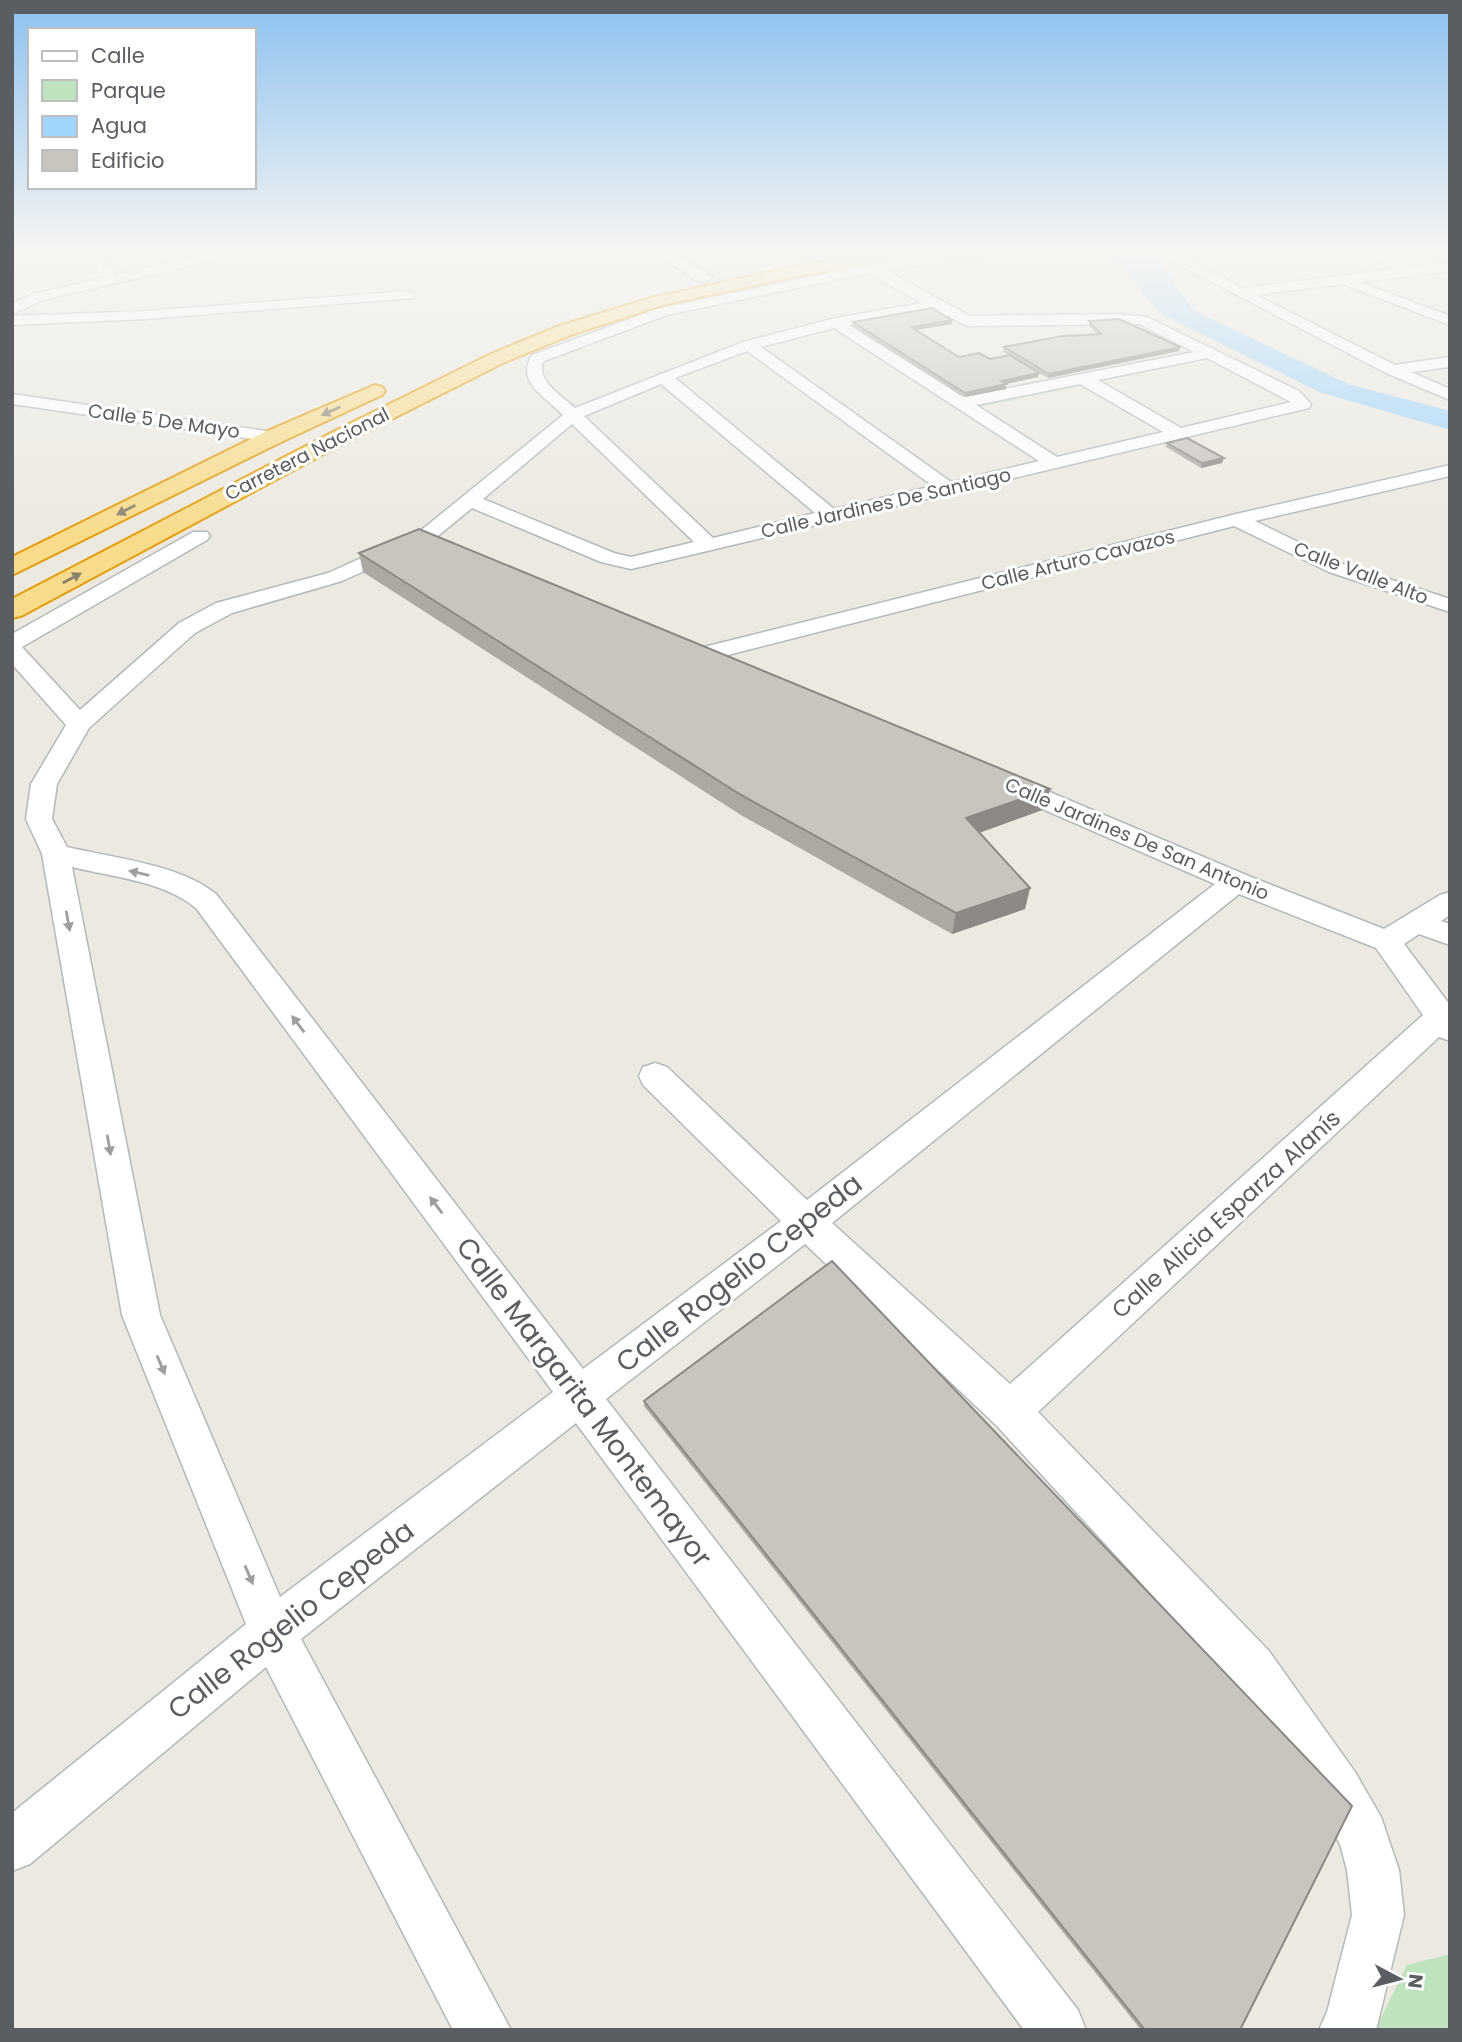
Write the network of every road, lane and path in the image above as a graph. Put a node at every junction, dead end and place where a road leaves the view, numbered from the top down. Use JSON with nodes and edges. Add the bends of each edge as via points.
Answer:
{"nodes":[{"id":1,"x":525,"y":346,"type":"edge"},
{"id":2,"x":570,"y":346,"type":"edge"},
{"id":3,"x":746,"y":346,"type":"edge"},
{"id":4,"x":751,"y":346,"type":"edge"},
{"id":5,"x":872,"y":346,"type":"edge"},
{"id":6,"x":1191,"y":346,"type":"edge"},
{"id":7,"x":1347,"y":346,"type":"edge"},
{"id":8,"x":1206,"y":354,"type":"junction"},
{"id":9,"x":1450,"y":362,"type":"edge"},
{"id":10,"x":1392,"y":370,"type":"junction"},
{"id":11,"x":663,"y":377,"type":"junction"},
{"id":12,"x":1085,"y":380,"type":"junction"},
{"id":13,"x":397,"y":381,"type":"dead end"},
{"id":14,"x":1450,"y":395,"type":"edge"},
{"id":15,"x":12,"y":399,"type":"edge"},
{"id":16,"x":960,"y":403,"type":"junction"},
{"id":17,"x":573,"y":415,"type":"junction"},
{"id":18,"x":1179,"y":434,"type":"junction"},
{"id":19,"x":274,"y":436,"type":"junction"},
{"id":20,"x":1056,"y":464,"type":"junction"},
{"id":21,"x":1450,"y":470,"type":"edge"},
{"id":22,"x":949,"y":489,"type":"junction"},
{"id":23,"x":471,"y":500,"type":"junction"},
{"id":24,"x":829,"y":515,"type":"junction"},
{"id":25,"x":1236,"y":520,"type":"junction"},
{"id":26,"x":200,"y":536,"type":"dead end"},
{"id":27,"x":426,"y":536,"type":"junction"},
{"id":28,"x":708,"y":544,"type":"junction"},
{"id":29,"x":451,"y":547,"type":"edge"},
{"id":30,"x":12,"y":567,"type":"edge"},
{"id":31,"x":1450,"y":606,"type":"edge"},
{"id":32,"x":12,"y":610,"type":"edge"},
{"id":33,"x":12,"y":643,"type":"edge"},
{"id":34,"x":682,"y":643,"type":"edge"},
{"id":35,"x":12,"y":650,"type":"edge"},
{"id":36,"x":708,"y":653,"type":"junction"},
{"id":37,"x":746,"y":670,"type":"edge"},
{"id":38,"x":79,"y":724,"type":"junction"},
{"id":39,"x":984,"y":773,"type":"edge"},
{"id":40,"x":56,"y":854,"type":"junction"},
{"id":41,"x":1236,"y":883,"type":"junction"},
{"id":42,"x":1450,"y":902,"type":"edge"},
{"id":43,"x":1415,"y":922,"type":"junction"},
{"id":44,"x":1450,"y":935,"type":"edge"},
{"id":45,"x":1386,"y":941,"type":"junction"},
{"id":46,"x":1446,"y":1023,"type":"edge"},
{"id":47,"x":655,"y":1076,"type":"dead end"},
{"id":48,"x":806,"y":1222,"type":"junction"},
{"id":49,"x":580,"y":1396,"type":"junction"},
{"id":50,"x":1010,"y":1411,"type":"junction"},
{"id":51,"x":272,"y":1632,"type":"junction"},
{"id":52,"x":12,"y":1846,"type":"edge"},
{"id":53,"x":484,"y":2030,"type":"edge"},
{"id":54,"x":1058,"y":2030,"type":"edge"},
{"id":55,"x":1347,"y":2030,"type":"edge"}],
"edges":[{"from":32,"to":1,"type":"highway","name":"Carretera Nacional","one_way":true,"via":[[310,451]]},
{"from":2,"to":17,"type":"street","via":[[538,358],[533,367],[535,379]]},
{"from":3,"to":11,"type":"street"},
{"from":4,"to":22,"type":"street"},
{"from":5,"to":16,"type":"street"},
{"from":6,"to":8,"type":"street"},
{"from":7,"to":10,"type":"street"},
{"from":8,"to":12,"type":"street"},
{"from":8,"to":18,"type":"street","name":"Calle Jardines De Santiago","via":[[1304,404]]},
{"from":9,"to":10,"type":"street"},
{"from":10,"to":14,"type":"street"},
{"from":11,"to":17,"type":"street"},
{"from":11,"to":24,"type":"street"},
{"from":12,"to":16,"type":"street"},
{"from":12,"to":18,"type":"street"},
{"from":13,"to":19,"type":"highway","name":"Carretera Nacional","one_way":true},
{"from":15,"to":19,"type":"street","name":"Calle 5 De Mayo"},
{"from":16,"to":20,"type":"street"},
{"from":17,"to":23,"type":"street"},
{"from":17,"to":28,"type":"street"},
{"from":18,"to":20,"type":"street","name":"Calle Jardines De Santiago"},
{"from":19,"to":30,"type":"highway","name":"Carretera Nacional","one_way":true},
{"from":20,"to":22,"type":"street","name":"Calle Jardines De Santiago"},
{"from":21,"to":25,"type":"street","name":"Calle Arturo Cavazos"},
{"from":22,"to":24,"type":"street","name":"Calle Jardines De Santiago"},
{"from":23,"to":27,"type":"street"},
{"from":23,"to":28,"type":"street","name":"Calle Jardines De Santiago","via":[[618,561],[641,561]]},
{"from":24,"to":28,"type":"street","name":"Calle Jardines De Santiago"},
{"from":25,"to":31,"type":"street","name":"Calle Valle Alto","via":[[1336,568]]},
{"from":25,"to":36,"type":"street","name":"Calle Arturo Cavazos"},
{"from":26,"to":33,"type":"street"},
{"from":27,"to":29,"type":"street"},
{"from":27,"to":38,"type":"street","via":[[335,577],[224,608],[187,628]]},
{"from":34,"to":36,"type":"street"},
{"from":35,"to":38,"type":"street"},
{"from":36,"to":37,"type":"street"},
{"from":38,"to":40,"type":"street","via":[[44,784],[39,819]]},
{"from":39,"to":41,"type":"street","name":"Calle Jardines De San Antonio"},
{"from":49,"to":40,"type":"street","name":"Calle Margarita Montemayor","one_way":true,"via":[[205,901],[190,888],[167,880]]},
{"from":40,"to":51,"type":"street","one_way":true,"via":[[141,1315]]},
{"from":41,"to":45,"type":"street","name":"Calle Jardines De San Antonio"},
{"from":41,"to":48,"type":"street","name":"Calle Rogelio Cepeda"},
{"from":42,"to":43,"type":"street"},
{"from":43,"to":44,"type":"street"},
{"from":43,"to":45,"type":"street"},
{"from":45,"to":46,"type":"street"},
{"from":46,"to":50,"type":"street","name":"Calle Alicia Esparza Alanís"},
{"from":47,"to":48,"type":"street"},
{"from":48,"to":49,"type":"street","name":"Calle Rogelio Cepeda"},
{"from":48,"to":50,"type":"street"},
{"from":49,"to":51,"type":"street","name":"Calle Rogelio Cepeda"},
{"from":49,"to":54,"type":"street","name":"Calle Margarita Montemayor"},
{"from":50,"to":55,"type":"street","via":[[1252,1668],[1338,1790],[1363,1835],[1378,1914]]},
{"from":51,"to":52,"type":"street","name":"Calle Rogelio Cepeda"},
{"from":51,"to":53,"type":"street"}]}
